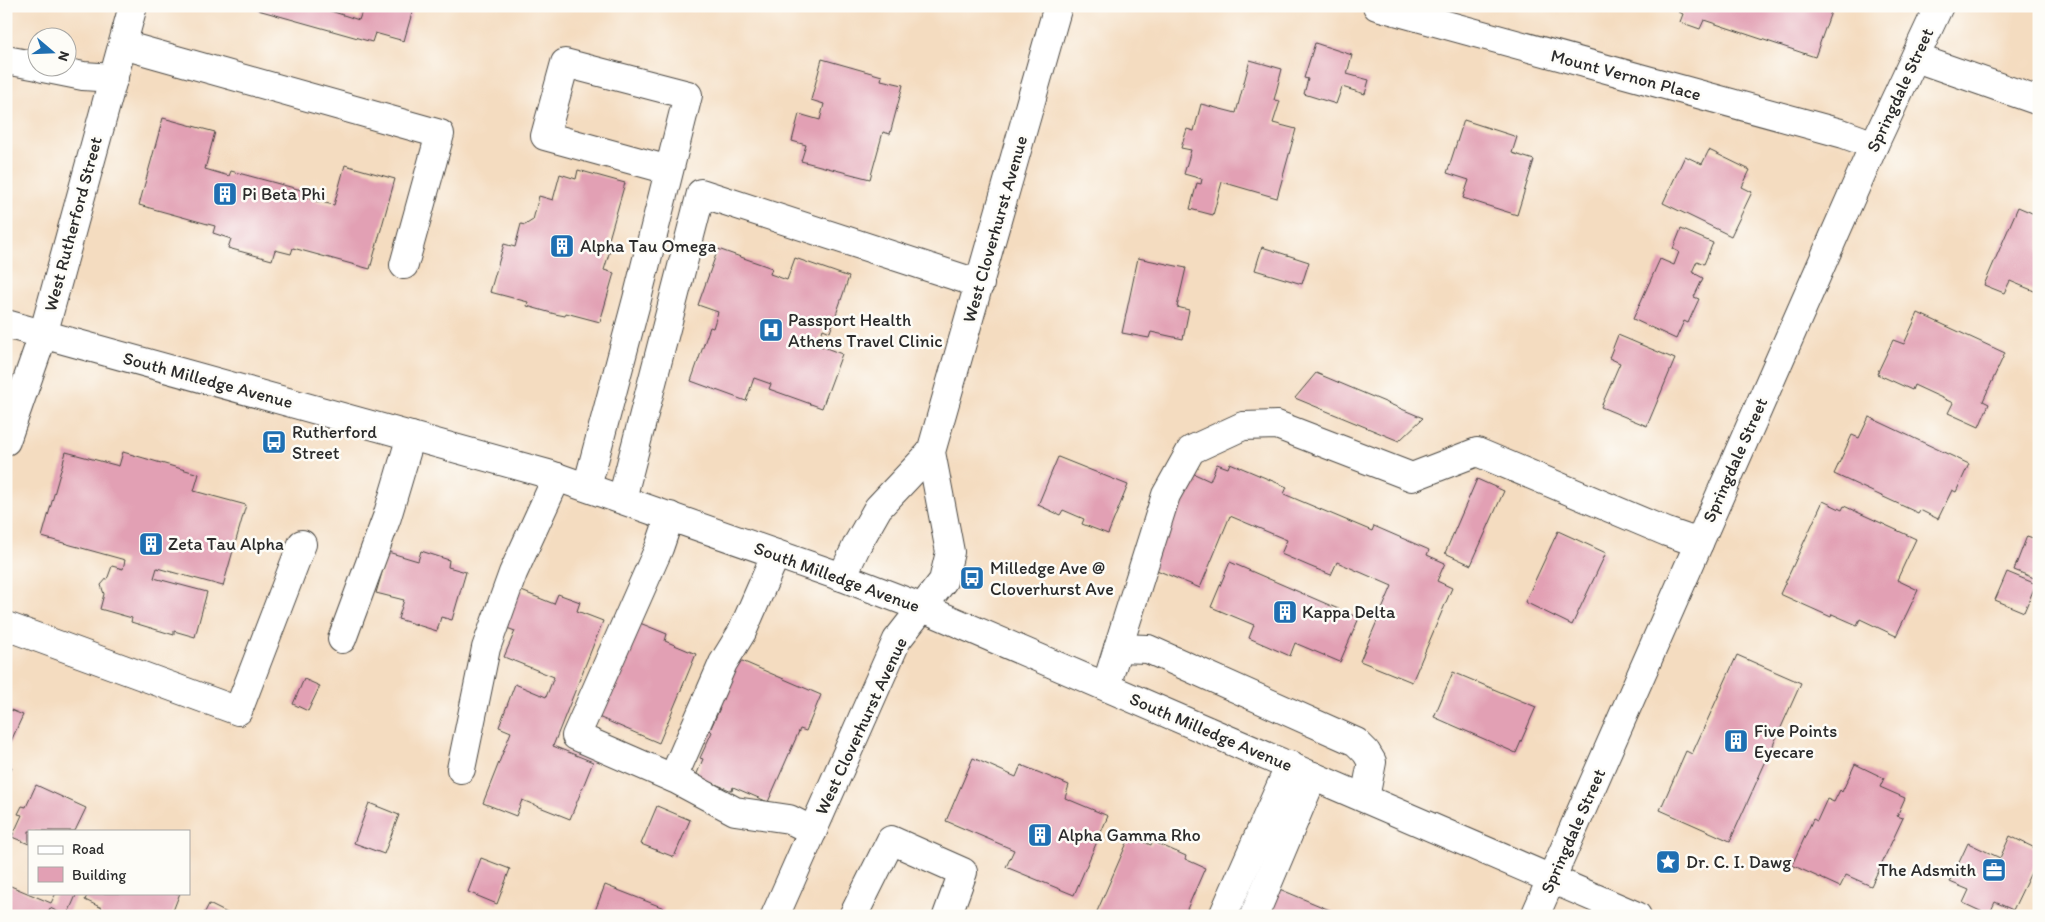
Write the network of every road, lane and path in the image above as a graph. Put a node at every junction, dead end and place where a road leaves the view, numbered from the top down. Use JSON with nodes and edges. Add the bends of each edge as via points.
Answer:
{"nodes":[{"id":1,"x":133,"y":6,"type":"edge"},
{"id":2,"x":1058,"y":6,"type":"edge"},
{"id":3,"x":1377,"y":6,"type":"edge"},
{"id":4,"x":1939,"y":6,"type":"edge"},
{"id":5,"x":123,"y":45,"type":"junction"},
{"id":6,"x":1916,"y":58,"type":"junction"},
{"id":7,"x":6,"y":60,"type":"edge"},
{"id":8,"x":28,"y":64,"type":"edge"},
{"id":9,"x":78,"y":75,"type":"edge"},
{"id":10,"x":114,"y":78,"type":"junction"},
{"id":11,"x":2039,"y":101,"type":"edge"},
{"id":12,"x":1874,"y":145,"type":"junction"},
{"id":13,"x":669,"y":170,"type":"junction"},
{"id":14,"x":404,"y":265,"type":"dead end"},
{"id":15,"x":980,"y":284,"type":"junction"},
{"id":16,"x":6,"y":324,"type":"edge"},
{"id":17,"x":43,"y":335,"type":"junction"},
{"id":18,"x":411,"y":436,"type":"junction"},
{"id":19,"x":6,"y":441,"type":"edge"},
{"id":20,"x":931,"y":452,"type":"junction"},
{"id":21,"x":557,"y":477,"type":"junction"},
{"id":22,"x":587,"y":487,"type":"junction"},
{"id":23,"x":622,"y":499,"type":"junction"},
{"id":24,"x":670,"y":516,"type":"junction"},
{"id":25,"x":1699,"y":543,"type":"junction"},
{"id":26,"x":302,"y":544,"type":"dead end"},
{"id":27,"x":776,"y":554,"type":"junction"},
{"id":28,"x":842,"y":577,"type":"junction"},
{"id":29,"x":923,"y":608,"type":"junction"},
{"id":30,"x":6,"y":626,"type":"edge"},
{"id":31,"x":342,"y":639,"type":"dead end"},
{"id":32,"x":1118,"y":648,"type":"junction"},
{"id":33,"x":1106,"y":686,"type":"junction"},
{"id":34,"x":462,"y":769,"type":"dead end"},
{"id":35,"x":1302,"y":771,"type":"junction"},
{"id":36,"x":673,"y":778,"type":"junction"},
{"id":37,"x":1365,"y":798,"type":"junction"},
{"id":38,"x":813,"y":831,"type":"junction"},
{"id":39,"x":1552,"y":878,"type":"junction"},
{"id":40,"x":775,"y":916,"type":"edge"},
{"id":41,"x":853,"y":916,"type":"edge"},
{"id":42,"x":947,"y":916,"type":"edge"},
{"id":43,"x":1223,"y":916,"type":"edge"},
{"id":44,"x":1254,"y":916,"type":"edge"},
{"id":45,"x":1535,"y":916,"type":"edge"},
{"id":46,"x":1637,"y":916,"type":"edge"}],
"edges":[{"from":1,"to":5,"type":"street","name":"West Rutherford Street"},
{"from":2,"to":15,"type":"street","name":"West Cloverhurst Avenue"},
{"from":3,"to":12,"type":"street","name":"Mount Vernon Place","via":[[1844,134]]},
{"from":4,"to":6,"type":"street","name":"Springdale Street"},
{"from":5,"to":10,"type":"street","name":"West Rutherford Street"},
{"from":5,"to":14,"type":"street","via":[[440,134]]},
{"from":6,"to":11,"type":"street"},
{"from":6,"to":12,"type":"street","name":"Springdale Street"},
{"from":7,"to":8,"type":"street"},
{"from":9,"to":10,"type":"street"},
{"from":10,"to":17,"type":"street","name":"West Rutherford Street"},
{"from":12,"to":25,"type":"street","name":"Springdale Street"},
{"from":13,"to":13,"type":"street","via":[[688,95],[565,63],[545,136]]},
{"from":13,"to":22,"type":"street"},
{"from":15,"to":20,"type":"street","name":"West Cloverhurst Avenue"},
{"from":15,"to":23,"type":"street","via":[[701,193]]},
{"from":16,"to":17,"type":"street","name":"South Milledge Avenue"},
{"from":17,"to":18,"type":"street","name":"South Milledge Avenue"},
{"from":17,"to":19,"type":"street","name":"West Rutherford Street"},
{"from":18,"to":21,"type":"street","name":"South Milledge Avenue"},
{"from":18,"to":31,"type":"street","via":[[387,517]]},
{"from":20,"to":28,"type":"street","name":"West Cloverhurst Avenue","via":[[878,508]]},
{"from":20,"to":29,"type":"street","name":"West Cloverhurst Avenue","via":[[950,552],[943,580]]},
{"from":21,"to":22,"type":"street","name":"South Milledge Avenue"},
{"from":21,"to":34,"type":"street","via":[[513,572],[486,648]]},
{"from":22,"to":23,"type":"street","name":"South Milledge Avenue"},
{"from":23,"to":24,"type":"street","name":"South Milledge Avenue"},
{"from":24,"to":27,"type":"street","name":"South Milledge Avenue"},
{"from":24,"to":36,"type":"street","via":[[576,736]]},
{"from":25,"to":32,"type":"street","via":[[1477,452],[1412,477],[1277,425],[1243,426],[1191,450],[1166,495]]},
{"from":25,"to":39,"type":"street","name":"Springdale Street"},
{"from":26,"to":30,"type":"street","via":[[238,711]]},
{"from":27,"to":28,"type":"street","name":"South Milledge Avenue"},
{"from":27,"to":36,"type":"street","via":[[742,632],[723,663]]},
{"from":28,"to":29,"type":"street","name":"South Milledge Avenue"},
{"from":29,"to":33,"type":"street","name":"South Milledge Avenue"},
{"from":29,"to":38,"type":"street","name":"West Cloverhurst Avenue","via":[[897,640]]},
{"from":32,"to":33,"type":"street"},
{"from":32,"to":37,"type":"street","via":[[1148,649],[1356,742],[1372,762]]},
{"from":33,"to":35,"type":"street","name":"South Milledge Avenue"},
{"from":35,"to":37,"type":"street","name":"South Milledge Avenue"},
{"from":35,"to":43,"type":"street"},
{"from":35,"to":44,"type":"street"},
{"from":36,"to":38,"type":"street","via":[[735,811],[789,819]]},
{"from":37,"to":39,"type":"street","name":"South Milledge Avenue"},
{"from":38,"to":40,"type":"street","name":"West Cloverhurst Avenue"},
{"from":39,"to":45,"type":"street","name":"Springdale Street"},
{"from":39,"to":46,"type":"street","name":"South Milledge Avenue"},
{"from":41,"to":42,"type":"street","via":[[891,840],[963,872]]}]}
